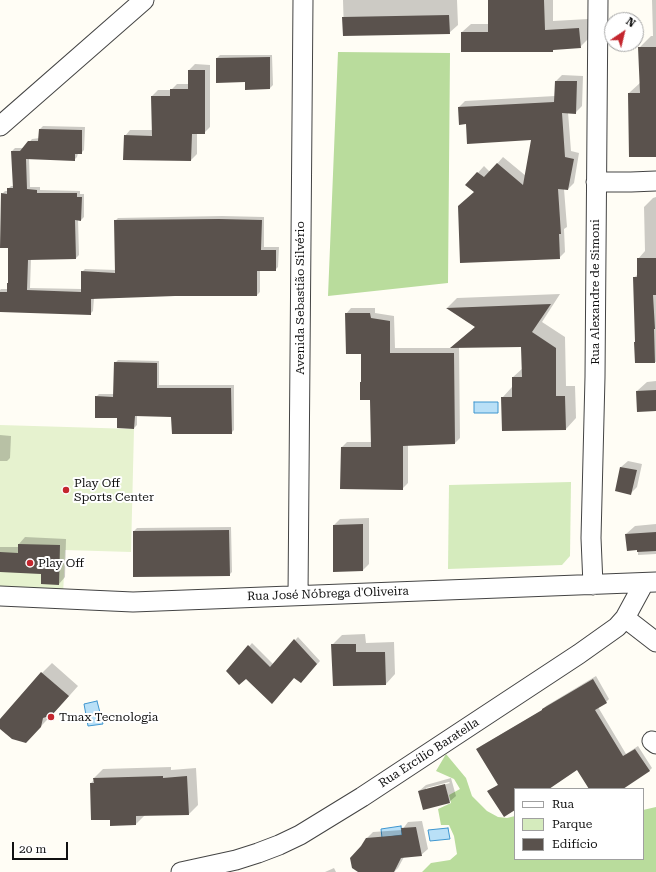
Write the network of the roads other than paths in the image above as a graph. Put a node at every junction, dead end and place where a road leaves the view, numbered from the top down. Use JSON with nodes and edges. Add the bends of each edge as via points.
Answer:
{"nodes":[{"id":1,"x":144,"y":0,"type":"edge"},
{"id":2,"x":303,"y":0,"type":"edge"},
{"id":3,"x":598,"y":0,"type":"edge"},
{"id":4,"x":0,"y":126,"type":"edge"},
{"id":5,"x":656,"y":181,"type":"edge"},
{"id":6,"x":596,"y":182,"type":"junction"},
{"id":7,"x":650,"y":582,"type":"edge"},
{"id":8,"x":592,"y":585,"type":"junction"},
{"id":9,"x":298,"y":595,"type":"junction"},
{"id":10,"x":0,"y":596,"type":"edge"},
{"id":11,"x":625,"y":618,"type":"junction"},
{"id":12,"x":656,"y":642,"type":"edge"},
{"id":13,"x":181,"y":872,"type":"edge"}],
"edges":[{"from":1,"to":4,"type":"street"},
{"from":2,"to":9,"type":"street","name":"Avenida Sebastião Silvério"},
{"from":3,"to":6,"type":"street","name":"Rua Alexandre de Simoni"},
{"from":5,"to":6,"type":"street"},
{"from":6,"to":8,"type":"street","name":"Rua Alexandre de Simoni"},
{"from":7,"to":8,"type":"street","name":"Rua José Nóbrega d'Oliveira"},
{"from":7,"to":11,"type":"street","name":"Rua Ercílio Baratella"},
{"from":8,"to":9,"type":"street","name":"Rua José Nóbrega d'Oliveira"},
{"from":9,"to":10,"type":"street","name":"Rua José Nóbrega d'Oliveira","via":[[133,602]]},
{"from":11,"to":12,"type":"street"},
{"from":11,"to":13,"type":"street","name":"Rua Ercílio Baratella","via":[[617,627],[572,659],[300,835],[236,860]]}]}
